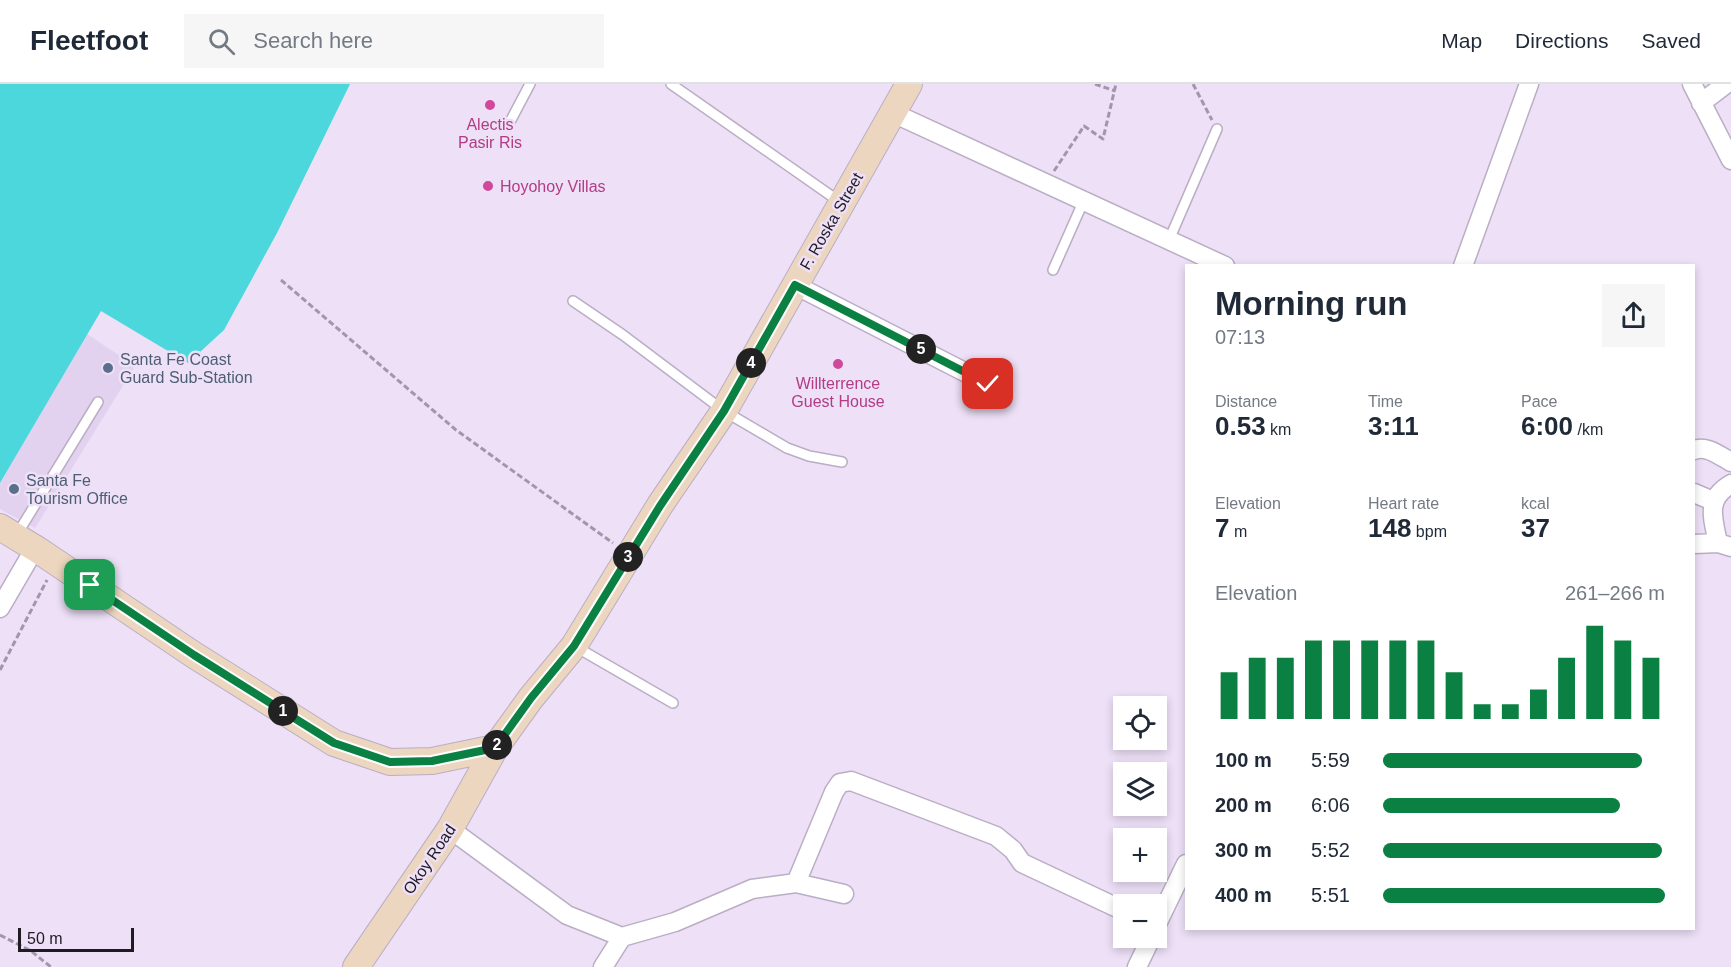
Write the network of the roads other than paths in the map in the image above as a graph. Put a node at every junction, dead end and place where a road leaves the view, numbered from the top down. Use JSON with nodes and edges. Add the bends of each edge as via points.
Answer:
{"nodes":[{"id":1,"x":530,"y":84,"type":"edge"},
{"id":2,"x":671,"y":84,"type":"edge"},
{"id":3,"x":909,"y":84,"type":"edge"},
{"id":4,"x":1529,"y":84,"type":"edge"},
{"id":5,"x":1692,"y":84,"type":"edge"},
{"id":6,"x":1725,"y":84,"type":"edge"},
{"id":7,"x":1701,"y":102,"type":"junction"},
{"id":8,"x":893,"y":113,"type":"junction"},
{"id":9,"x":511,"y":120,"type":"dead end"},
{"id":10,"x":1217,"y":129,"type":"road end"},
{"id":11,"x":1731,"y":160,"type":"edge"},
{"id":12,"x":1084,"y":200,"type":"junction"},
{"id":13,"x":842,"y":203,"type":"junction"},
{"id":14,"x":1169,"y":240,"type":"junction"},
{"id":15,"x":1221,"y":264,"type":"edge"},
{"id":16,"x":1464,"y":264,"type":"edge"},
{"id":17,"x":1053,"y":270,"type":"dead end"},
{"id":18,"x":795,"y":285,"type":"junction"},
{"id":19,"x":573,"y":301,"type":"dead end"},
{"id":20,"x":988,"y":384,"type":"dead end"},
{"id":21,"x":98,"y":402,"type":"dead end"},
{"id":22,"x":724,"y":411,"type":"junction"},
{"id":23,"x":1695,"y":450,"type":"edge"},
{"id":24,"x":842,"y":462,"type":"dead end"},
{"id":25,"x":1731,"y":462,"type":"edge"},
{"id":26,"x":1731,"y":484,"type":"edge"},
{"id":27,"x":1695,"y":493,"type":"edge"},
{"id":28,"x":1713,"y":501,"type":"junction"},
{"id":29,"x":22,"y":540,"type":"edge"},
{"id":30,"x":1695,"y":544,"type":"edge"},
{"id":31,"x":1724,"y":545,"type":"edge"},
{"id":32,"x":0,"y":608,"type":"edge"},
{"id":33,"x":574,"y":646,"type":"junction"},
{"id":34,"x":673,"y":703,"type":"dead end"},
{"id":35,"x":495,"y":748,"type":"junction"},
{"id":36,"x":450,"y":829,"type":"junction"},
{"id":37,"x":1185,"y":866,"type":"edge"},
{"id":38,"x":796,"y":883,"type":"junction"},
{"id":39,"x":844,"y":894,"type":"dead end"},
{"id":40,"x":1167,"y":905,"type":"edge"},
{"id":41,"x":1113,"y":906,"type":"edge"},
{"id":42,"x":622,"y":937,"type":"junction"},
{"id":43,"x":1146,"y":948,"type":"edge"},
{"id":44,"x":356,"y":967,"type":"edge"},
{"id":45,"x":603,"y":967,"type":"edge"},
{"id":46,"x":1137,"y":967,"type":"edge"}],
"edges":[{"from":1,"to":9,"type":"lane"},
{"from":2,"to":13,"type":"lane"},
{"from":3,"to":8,"type":"main road","name":"F. Roska Street"},
{"from":4,"to":16,"type":"street"},
{"from":5,"to":7,"type":"street"},
{"from":6,"to":7,"type":"street"},
{"from":7,"to":11,"type":"street"},
{"from":8,"to":12,"type":"street"},
{"from":8,"to":13,"type":"main road","name":"F. Roska Street"},
{"from":10,"to":14,"type":"lane"},
{"from":12,"to":14,"type":"street"},
{"from":12,"to":17,"type":"lane"},
{"from":13,"to":18,"type":"main road","name":"F. Roska Street"},
{"from":14,"to":15,"type":"street"},
{"from":18,"to":20,"type":"street"},
{"from":18,"to":22,"type":"main road","name":"F. Roska Street"},
{"from":19,"to":22,"type":"lane"},
{"from":21,"to":29,"type":"lane"},
{"from":22,"to":24,"type":"lane","via":[[788,448]]},
{"from":22,"to":33,"type":"main road","name":"F. Roska Street"},
{"from":23,"to":25,"type":"street","via":[[1711,451]]},
{"from":26,"to":28,"type":"street"},
{"from":27,"to":28,"type":"street"},
{"from":28,"to":31,"type":"street","via":[[1712,510]]},
{"from":29,"to":32,"type":"street"},
{"from":29,"to":35,"type":"main road","via":[[334,743],[390,762],[432,761]]},
{"from":30,"to":31,"type":"street"},
{"from":33,"to":34,"type":"lane"},
{"from":33,"to":35,"type":"main road","name":"F. Roska Street"},
{"from":35,"to":36,"type":"main road","name":"Okoy Road"},
{"from":36,"to":42,"type":"street","via":[[567,915]]},
{"from":36,"to":44,"type":"main road","name":"Okoy Road"},
{"from":37,"to":40,"type":"street"},
{"from":38,"to":39,"type":"street"},
{"from":38,"to":41,"type":"street","via":[[834,792],[840,783],[851,781],[996,836],[1022,863]]},
{"from":38,"to":42,"type":"street","via":[[752,889],[675,922]]},
{"from":42,"to":45,"type":"street"},
{"from":43,"to":46,"type":"street"}]}
